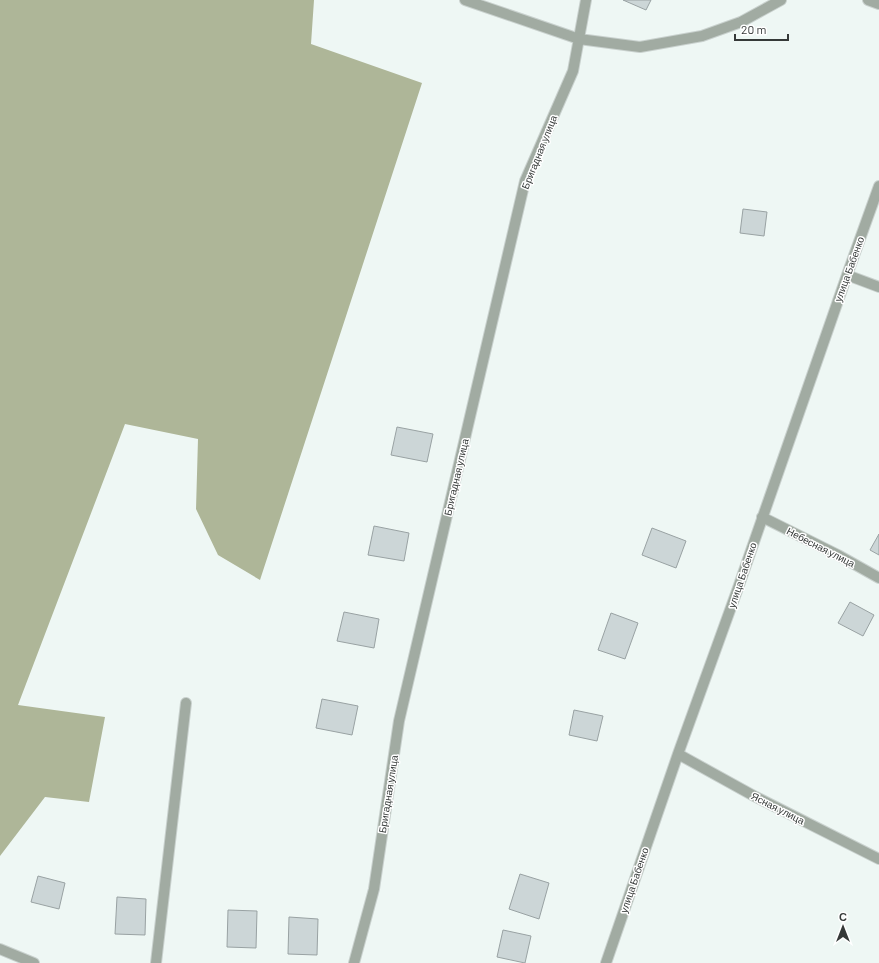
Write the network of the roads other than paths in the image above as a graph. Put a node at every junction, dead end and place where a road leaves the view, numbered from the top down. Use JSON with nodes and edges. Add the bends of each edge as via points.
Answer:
{"nodes":[{"id":1,"x":465,"y":0,"type":"edge"},
{"id":2,"x":586,"y":0,"type":"edge"},
{"id":3,"x":781,"y":0,"type":"edge"},
{"id":4,"x":868,"y":0,"type":"edge"},
{"id":5,"x":879,"y":4,"type":"edge"},
{"id":6,"x":579,"y":39,"type":"junction"},
{"id":7,"x":879,"y":186,"type":"edge"},
{"id":8,"x":847,"y":275,"type":"junction"},
{"id":9,"x":879,"y":287,"type":"edge"},
{"id":10,"x":762,"y":517,"type":"junction"},
{"id":11,"x":879,"y":578,"type":"edge"},
{"id":12,"x":186,"y":703,"type":"dead end"},
{"id":13,"x":678,"y":754,"type":"junction"},
{"id":14,"x":879,"y":859,"type":"edge"},
{"id":15,"x":0,"y":949,"type":"edge"},
{"id":16,"x":34,"y":963,"type":"edge"},
{"id":17,"x":156,"y":963,"type":"edge"},
{"id":18,"x":354,"y":963,"type":"edge"},
{"id":19,"x":606,"y":963,"type":"edge"}],
"edges":[{"from":1,"to":6,"type":"street"},
{"from":2,"to":6,"type":"street","name":"Бригадная улица"},
{"from":3,"to":6,"type":"street","via":[[741,22],[702,36],[640,47]]},
{"from":4,"to":5,"type":"street"},
{"from":6,"to":18,"type":"street","name":"Бригадная улица","via":[[573,71],[525,181],[399,721],[374,889]]},
{"from":7,"to":8,"type":"street","name":"улица Бабенко"},
{"from":8,"to":9,"type":"street"},
{"from":8,"to":10,"type":"street","name":"улица Бабенко"},
{"from":10,"to":11,"type":"street","name":"Небесная улица"},
{"from":10,"to":13,"type":"street","name":"улица Бабенко"},
{"from":12,"to":17,"type":"street"},
{"from":13,"to":14,"type":"street","name":"Ясная улица","via":[[754,796]]},
{"from":13,"to":19,"type":"street","name":"улица Бабенко"},
{"from":15,"to":16,"type":"street"}]}
